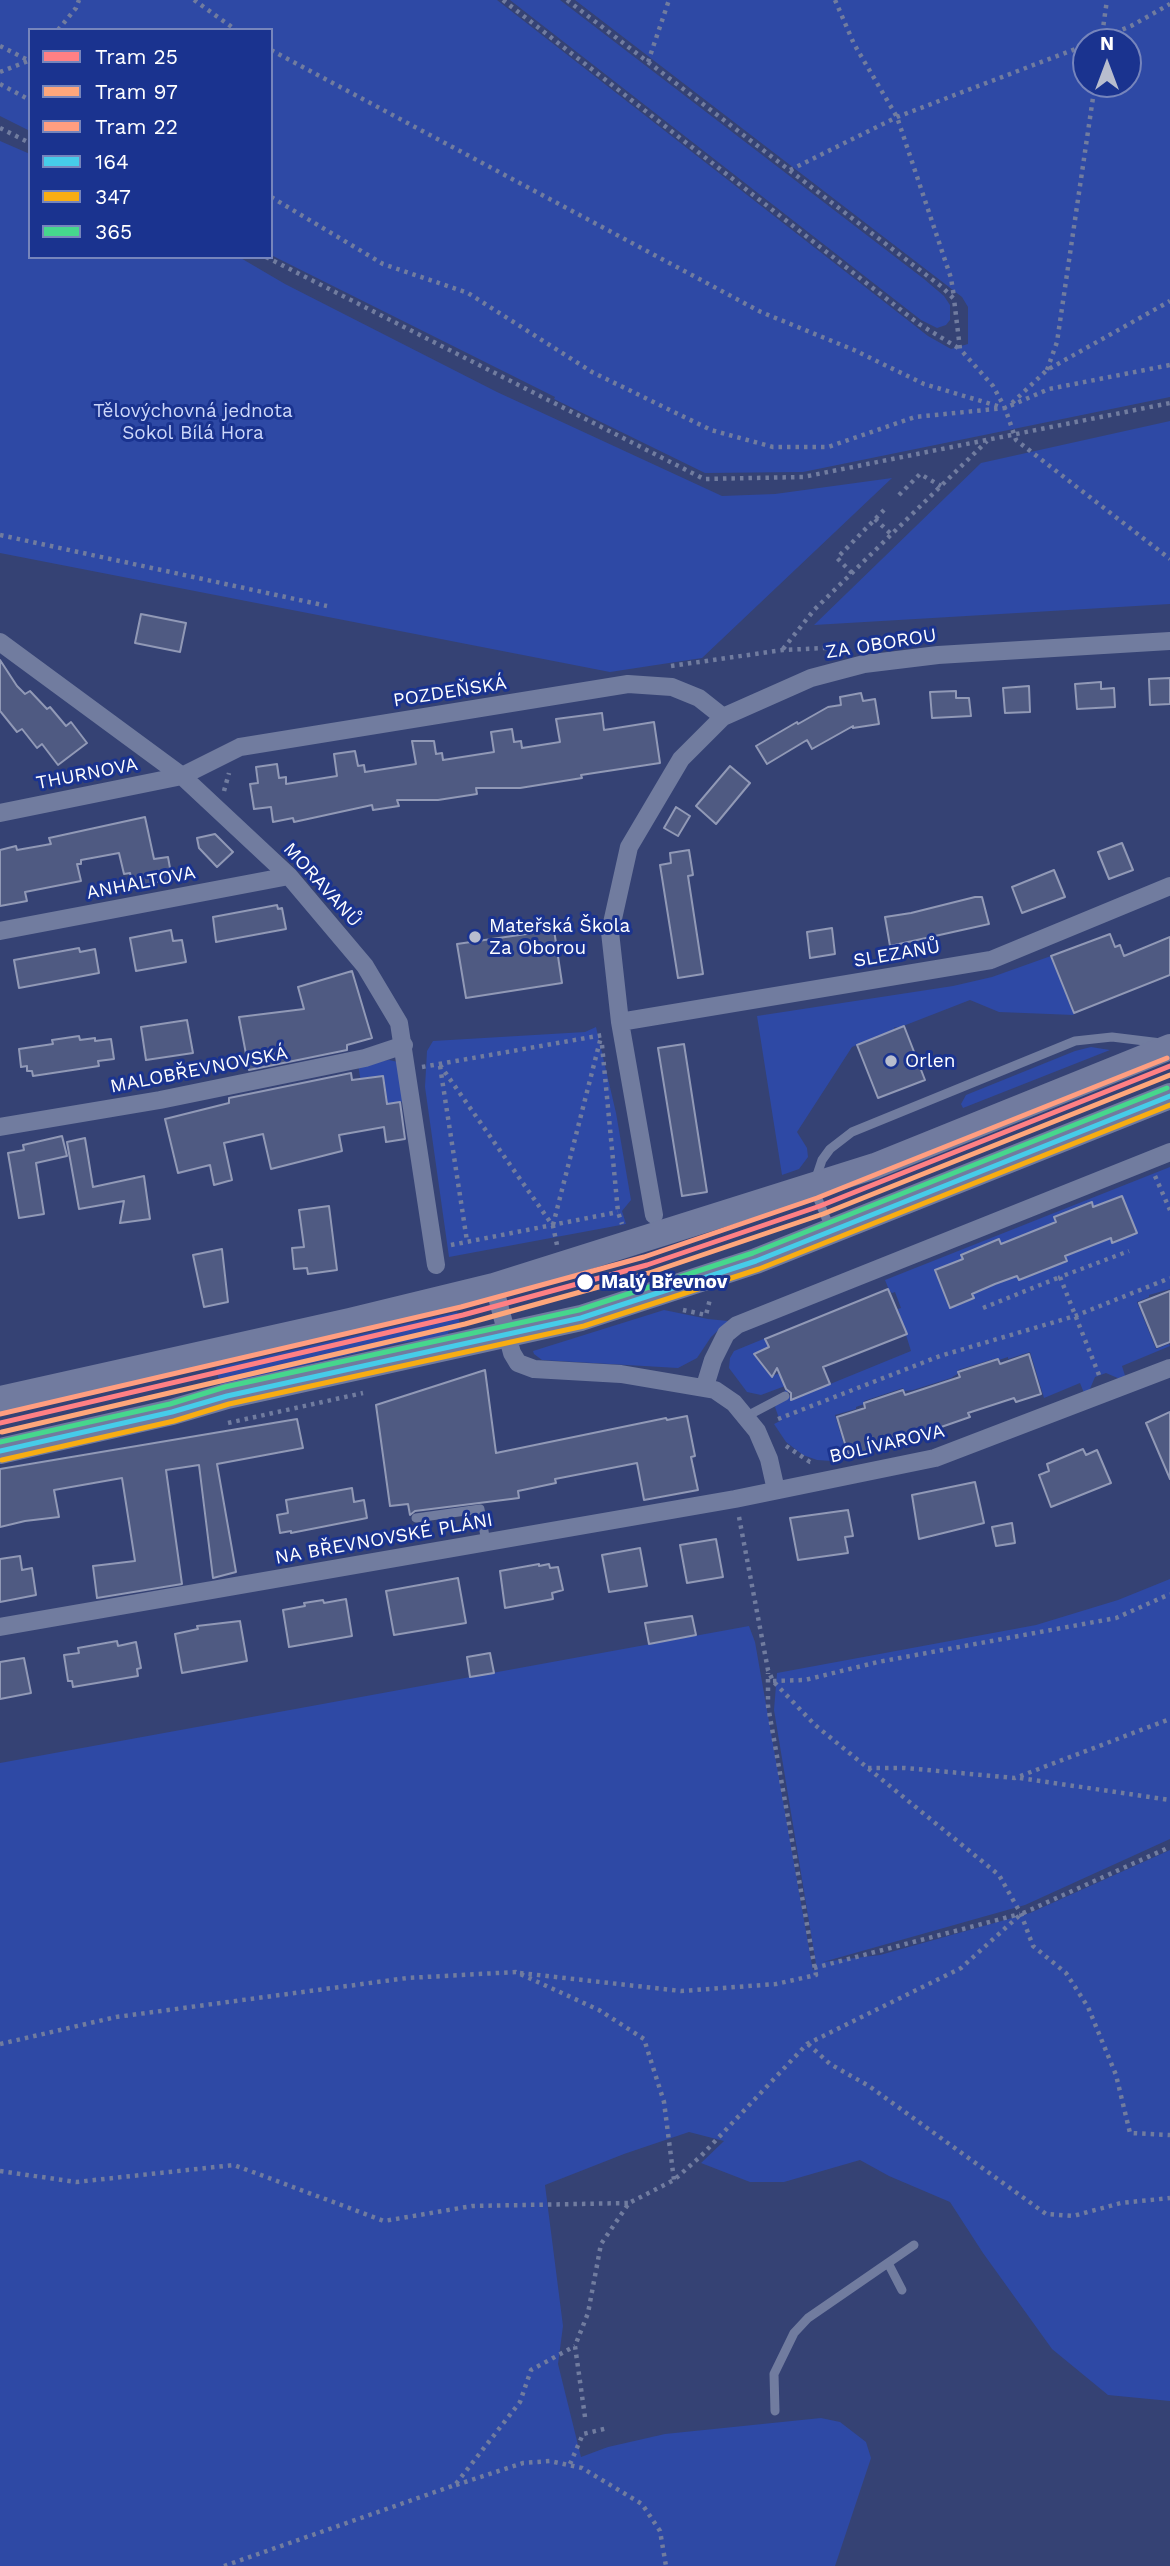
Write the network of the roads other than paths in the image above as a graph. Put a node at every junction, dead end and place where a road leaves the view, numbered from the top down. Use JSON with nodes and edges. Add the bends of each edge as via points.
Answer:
{"nodes":[{"id":1,"x":1170,"y":641,"type":"edge"},
{"id":2,"x":0,"y":642,"type":"edge"},
{"id":3,"x":723,"y":717,"type":"junction"},
{"id":4,"x":181,"y":776,"type":"junction"},
{"id":5,"x":0,"y":813,"type":"edge"},
{"id":6,"x":289,"y":876,"type":"junction"},
{"id":7,"x":1170,"y":886,"type":"edge"},
{"id":8,"x":0,"y":931,"type":"edge"},
{"id":9,"x":620,"y":1022,"type":"junction"},
{"id":10,"x":404,"y":1045,"type":"junction"},
{"id":11,"x":1170,"y":1045,"type":"edge"},
{"id":12,"x":1170,"y":1096,"type":"edge"},
{"id":13,"x":0,"y":1127,"type":"edge"},
{"id":14,"x":1170,"y":1152,"type":"edge"},
{"id":15,"x":813,"y":1186,"type":"junction"},
{"id":16,"x":654,"y":1215,"type":"dead end"},
{"id":17,"x":831,"y":1232,"type":"junction"},
{"id":18,"x":436,"y":1265,"type":"dead end"},
{"id":19,"x":494,"y":1286,"type":"junction"},
{"id":20,"x":506,"y":1334,"type":"junction"},
{"id":21,"x":1170,"y":1367,"type":"edge"},
{"id":22,"x":705,"y":1387,"type":"junction"},
{"id":23,"x":785,"y":1396,"type":"dead end"},
{"id":24,"x":0,"y":1399,"type":"edge"},
{"id":25,"x":747,"y":1416,"type":"junction"},
{"id":26,"x":0,"y":1451,"type":"edge"},
{"id":27,"x":776,"y":1490,"type":"junction"},
{"id":28,"x":416,"y":1518,"type":"dead end"},
{"id":29,"x":486,"y":1542,"type":"junction"},
{"id":30,"x":0,"y":1627,"type":"edge"},
{"id":31,"x":914,"y":2245,"type":"dead end"},
{"id":32,"x":888,"y":2263,"type":"junction"},
{"id":33,"x":902,"y":2290,"type":"dead end"},
{"id":34,"x":775,"y":2411,"type":"dead end"}],
"edges":[{"from":1,"to":3,"type":"street","name":"ZA OBOROU","via":[[864,664],[811,678]]},
{"from":2,"to":4,"type":"street","name":"MORAVANŮ"},
{"from":3,"to":4,"type":"street","name":"POZDEŇSKÁ","via":[[699,698],[672,687],[628,684],[240,747]]},
{"from":3,"to":9,"type":"street","name":"ZA OBOROU","via":[[681,760],[629,848],[610,933]]},
{"from":4,"to":5,"type":"street","name":"THURNOVA"},
{"from":4,"to":6,"type":"street","name":"MORAVANŮ"},
{"from":6,"to":8,"type":"street","name":"ANHALTOVA"},
{"from":6,"to":10,"type":"street","name":"MORAVANŮ","via":[[365,966],[399,1023]]},
{"from":7,"to":9,"type":"street","name":"SLEZANŮ","via":[[991,960]]},
{"from":9,"to":16,"type":"street","name":"ZA OBOROU"},
{"from":10,"to":13,"type":"street","name":"MALOBŘEVNOVSKÁ","via":[[365,1058],[160,1100]]},
{"from":10,"to":18,"type":"street","name":"MORAVANŮ"},
{"from":11,"to":15,"type":"main road","via":[[874,1166]]},
{"from":11,"to":15,"type":"lane","via":[[1095,1037],[1062,1045],[852,1132],[826,1154]]},
{"from":12,"to":17,"type":"main road"},
{"from":14,"to":22,"type":"street","via":[[737,1325],[726,1334]]},
{"from":15,"to":17,"type":"lane"},
{"from":15,"to":19,"type":"main road"},
{"from":17,"to":20,"type":"main road","via":[[593,1314]]},
{"from":19,"to":20,"type":"street"},
{"from":19,"to":24,"type":"main road"},
{"from":20,"to":22,"type":"street","via":[[513,1358],[526,1368],[621,1374]]},
{"from":20,"to":26,"type":"main road"},
{"from":21,"to":27,"type":"street","name":"BOLÍVAROVA","via":[[935,1458]]},
{"from":22,"to":25,"type":"street","via":[[726,1396]]},
{"from":23,"to":25,"type":"lane"},
{"from":25,"to":27,"type":"street","via":[[769,1459]]},
{"from":27,"to":29,"type":"street","name":"NA BŘEVNOVSKÉ PLÁNI"},
{"from":28,"to":29,"type":"lane","via":[[480,1509]]},
{"from":29,"to":30,"type":"street","name":"NA BŘEVNOVSKÉ PLÁNI"},
{"from":31,"to":32,"type":"lane"},
{"from":32,"to":33,"type":"lane"},
{"from":32,"to":34,"type":"lane","via":[[808,2318],[794,2333],[774,2374]]}]}
